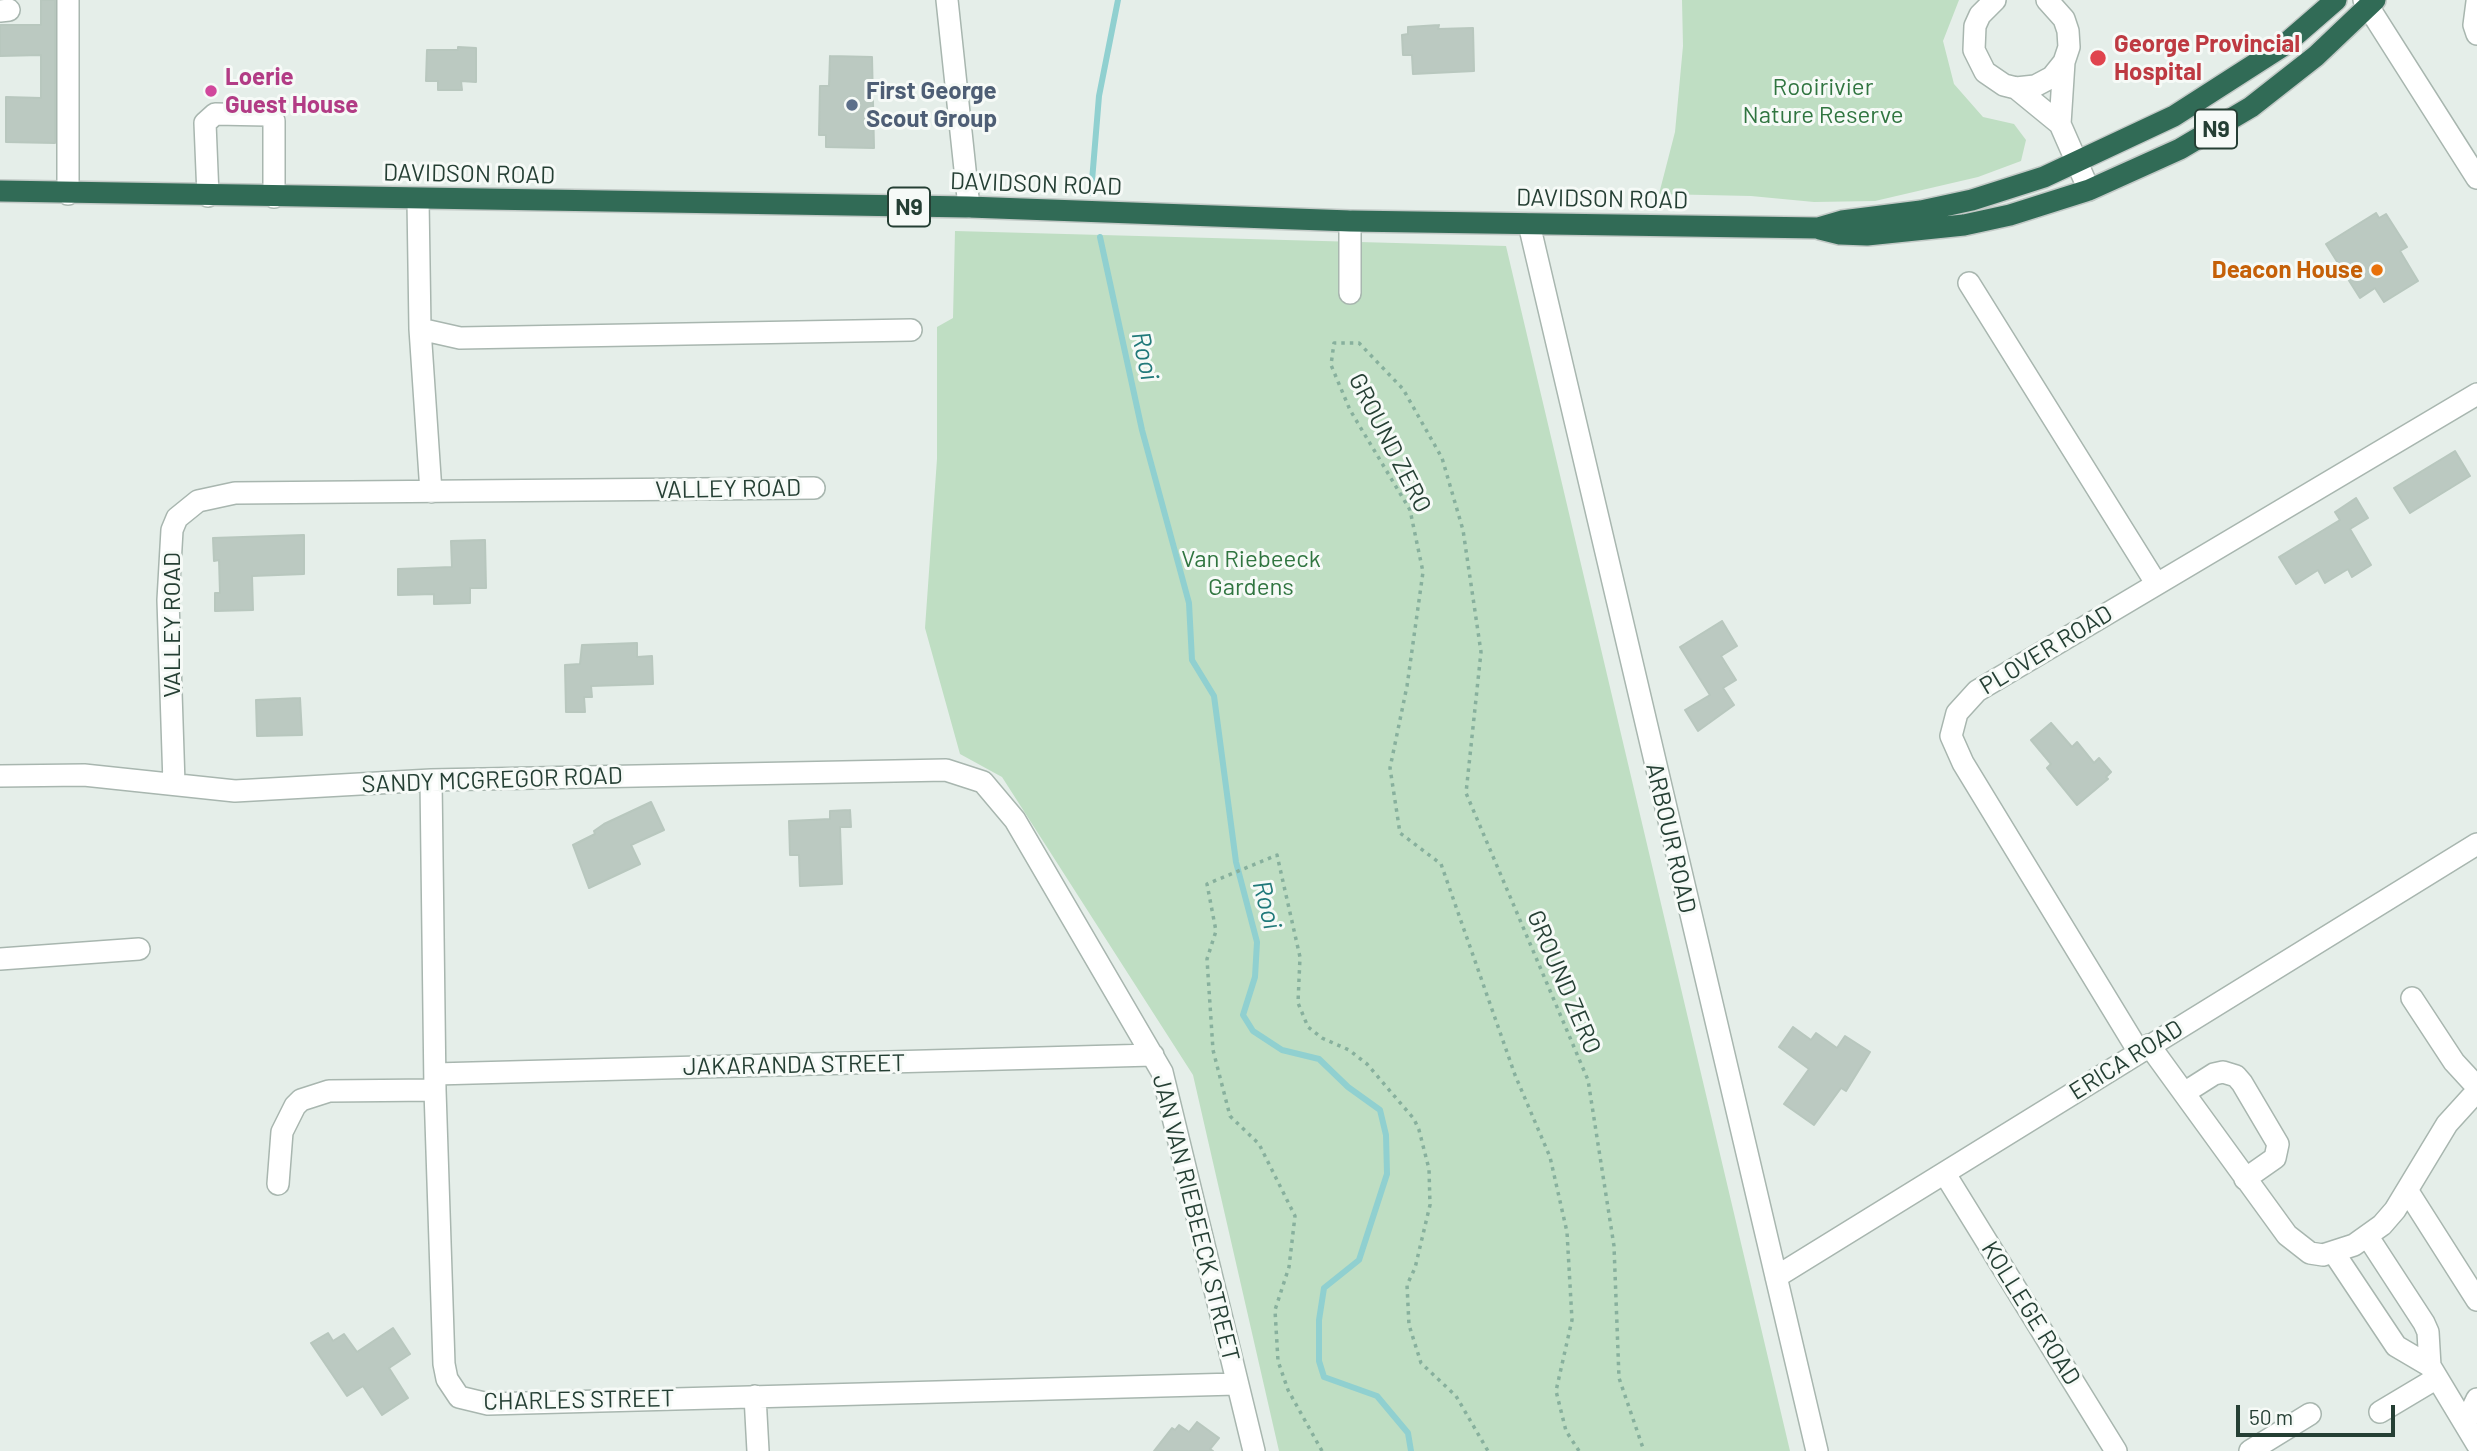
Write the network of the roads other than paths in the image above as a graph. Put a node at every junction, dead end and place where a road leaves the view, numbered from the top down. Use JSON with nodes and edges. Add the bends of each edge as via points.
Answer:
{"nodes":[{"id":1,"x":68,"y":0,"type":"edge"},
{"id":2,"x":947,"y":0,"type":"edge"},
{"id":3,"x":1995,"y":0,"type":"edge"},
{"id":4,"x":2047,"y":0,"type":"edge"},
{"id":5,"x":2336,"y":0,"type":"edge"},
{"id":6,"x":2369,"y":2,"type":"edge"},
{"id":7,"x":2477,"y":2,"type":"edge"},
{"id":8,"x":2477,"y":34,"type":"edge"},
{"id":9,"x":2064,"y":62,"type":"junction"},
{"id":10,"x":2016,"y":88,"type":"junction"},
{"id":11,"x":2060,"y":124,"type":"junction"},
{"id":12,"x":2077,"y":162,"type":"junction"},
{"id":13,"x":2477,"y":178,"type":"edge"},
{"id":14,"x":2089,"y":190,"type":"junction"},
{"id":15,"x":0,"y":191,"type":"edge"},
{"id":16,"x":68,"y":194,"type":"junction"},
{"id":17,"x":208,"y":196,"type":"junction"},
{"id":18,"x":274,"y":197,"type":"junction"},
{"id":19,"x":418,"y":200,"type":"junction"},
{"id":20,"x":969,"y":207,"type":"junction"},
{"id":21,"x":1350,"y":221,"type":"junction"},
{"id":22,"x":1529,"y":225,"type":"junction"},
{"id":23,"x":1818,"y":228,"type":"junction"},
{"id":24,"x":1969,"y":283,"type":"dead end"},
{"id":25,"x":1350,"y":293,"type":"dead end"},
{"id":26,"x":420,"y":330,"type":"junction"},
{"id":27,"x":911,"y":330,"type":"dead end"},
{"id":28,"x":2477,"y":394,"type":"edge"},
{"id":29,"x":814,"y":488,"type":"dead end"},
{"id":30,"x":431,"y":492,"type":"junction"},
{"id":31,"x":2156,"y":583,"type":"junction"},
{"id":32,"x":0,"y":776,"type":"edge"},
{"id":33,"x":431,"y":780,"type":"junction"},
{"id":34,"x":983,"y":782,"type":"joint"},
{"id":35,"x":174,"y":784,"type":"junction"},
{"id":36,"x":2477,"y":844,"type":"edge"},
{"id":37,"x":139,"y":948,"type":"dead end"},
{"id":38,"x":0,"y":959,"type":"edge"},
{"id":39,"x":2413,"y":998,"type":"dead end"},
{"id":40,"x":2144,"y":1049,"type":"junction"},
{"id":41,"x":1153,"y":1055,"type":"junction"},
{"id":42,"x":435,"y":1082,"type":"junction"},
{"id":43,"x":2477,"y":1089,"type":"edge"},
{"id":44,"x":2184,"y":1093,"type":"junction"},
{"id":45,"x":1945,"y":1174,"type":"junction"},
{"id":46,"x":2245,"y":1179,"type":"junction"},
{"id":47,"x":278,"y":1184,"type":"dead end"},
{"id":48,"x":2407,"y":1190,"type":"junction"},
{"id":49,"x":2368,"y":1237,"type":"junction"},
{"id":50,"x":2334,"y":1253,"type":"junction"},
{"id":51,"x":1776,"y":1277,"type":"junction"},
{"id":52,"x":2477,"y":1300,"type":"edge"},
{"id":53,"x":2433,"y":1372,"type":"junction"},
{"id":54,"x":1237,"y":1384,"type":"junction"},
{"id":55,"x":755,"y":1396,"type":"junction"},
{"id":56,"x":2477,"y":1399,"type":"edge"},
{"id":57,"x":2380,"y":1412,"type":"dead end"},
{"id":58,"x":2310,"y":1414,"type":"dead end"},
{"id":59,"x":2465,"y":1424,"type":"junction"},
{"id":60,"x":2477,"y":1444,"type":"edge"},
{"id":61,"x":758,"y":1451,"type":"edge"},
{"id":62,"x":1254,"y":1451,"type":"edge"},
{"id":63,"x":1817,"y":1451,"type":"edge"},
{"id":64,"x":2116,"y":1451,"type":"edge"},
{"id":65,"x":2250,"y":1451,"type":"edge"}],
"edges":[{"from":1,"to":16,"type":"street"},
{"from":2,"to":20,"type":"street"},
{"from":3,"to":10,"type":"street","via":[[1975,26],[1974,50],[1985,72]]},
{"from":4,"to":9,"type":"street","via":[[2068,31]]},
{"from":5,"to":12,"type":"highway","name":"DAVIDSON ROAD","number":"N9","via":[[2241,75],[2152,128]]},
{"from":6,"to":13,"type":"street"},
{"from":6,"to":14,"type":"highway","name":"DAVIDSON ROAD","number":"N9","via":[[2316,56],[2251,107],[2180,149]]},
{"from":7,"to":8,"type":"street"},
{"from":9,"to":10,"type":"street","via":[[2052,77],[2035,86]]},
{"from":9,"to":11,"type":"street"},
{"from":10,"to":11,"type":"street"},
{"from":11,"to":12,"type":"street"},
{"from":12,"to":14,"type":"street"},
{"from":12,"to":23,"type":"highway","name":"DAVIDSON ROAD","number":"N9","via":[[1972,201]]},
{"from":14,"to":23,"type":"highway","name":"DAVIDSON ROAD","number":"N9","via":[[2010,215],[1941,228],[1853,236]]},
{"from":15,"to":16,"type":"highway","name":"DAVIDSON ROAD","number":"N9"},
{"from":16,"to":17,"type":"highway","name":"DAVIDSON ROAD","number":"N9"},
{"from":17,"to":18,"type":"highway","name":"DAVIDSON ROAD","number":"N9"},
{"from":17,"to":18,"type":"street","via":[[205,123],[215,114],[267,115],[274,121]]},
{"from":18,"to":19,"type":"highway","name":"DAVIDSON ROAD","number":"N9"},
{"from":19,"to":20,"type":"highway","name":"DAVIDSON ROAD","number":"N9"},
{"from":19,"to":26,"type":"street"},
{"from":20,"to":21,"type":"highway","name":"DAVIDSON ROAD","number":"N9"},
{"from":21,"to":22,"type":"highway","name":"DAVIDSON ROAD","number":"N9"},
{"from":21,"to":25,"type":"street"},
{"from":22,"to":23,"type":"highway","name":"DAVIDSON ROAD","number":"N9"},
{"from":22,"to":51,"type":"street","name":"ARBOUR ROAD"},
{"from":24,"to":31,"type":"street"},
{"from":26,"to":27,"type":"street","via":[[460,338]]},
{"from":26,"to":30,"type":"street"},
{"from":28,"to":31,"type":"street","name":"PLOVER ROAD","via":[[2367,463]]},
{"from":29,"to":30,"type":"street","name":"VALLEY ROAD"},
{"from":30,"to":35,"type":"street","name":"VALLEY ROAD","via":[[235,493],[198,501],[177,518],[172,530],[169,600]]},
{"from":31,"to":40,"type":"street","name":"PLOVER ROAD","via":[[1977,691],[1956,713],[1951,736],[1963,763]]},
{"from":32,"to":35,"type":"street","name":"SANDY MCGREGOR ROAD","via":[[84,775]]},
{"from":33,"to":34,"type":"street","name":"SANDY MCGREGOR ROAD","via":[[946,770]]},
{"from":33,"to":35,"type":"street","name":"SANDY MCGREGOR ROAD","via":[[235,791]]},
{"from":33,"to":42,"type":"street","name":"CHARLES STREET"},
{"from":34,"to":41,"type":"street","name":"JAN VAN RIEBEECK STREET","via":[[1015,820]]},
{"from":36,"to":40,"type":"street","name":"ERICA ROAD"},
{"from":37,"to":38,"type":"street"},
{"from":39,"to":43,"type":"street","via":[[2448,1055]]},
{"from":40,"to":44,"type":"street","name":"PLOVER ROAD"},
{"from":40,"to":45,"type":"street","name":"ERICA ROAD"},
{"from":41,"to":42,"type":"street","name":"JAKARANDA STREET"},
{"from":41,"to":54,"type":"street","name":"JAN VAN RIEBEECK STREET","via":[[1169,1092]]},
{"from":42,"to":47,"type":"street","name":"JAKARANDA STREET","via":[[329,1091],[302,1100],[282,1132]]},
{"from":42,"to":55,"type":"street","name":"CHARLES STREET","via":[[444,1364],[452,1390],[473,1402],[488,1404]]},
{"from":43,"to":48,"type":"street","via":[[2447,1124]]},
{"from":44,"to":46,"type":"street","name":"PLOVER ROAD"},
{"from":44,"to":46,"type":"street","via":[[2224,1072],[2242,1083],[2278,1144],[2275,1158]]},
{"from":45,"to":51,"type":"street","name":"ERICA ROAD"},
{"from":45,"to":64,"type":"street","name":"KOLLEGE ROAD"},
{"from":46,"to":50,"type":"street","name":"PLOVER ROAD","via":[[2299,1246],[2310,1253]]},
{"from":48,"to":49,"type":"street","via":[[2395,1210]]},
{"from":48,"to":52,"type":"street"},
{"from":49,"to":50,"type":"street"},
{"from":49,"to":53,"type":"street","via":[[2424,1323]]},
{"from":50,"to":53,"type":"street","via":[[2396,1346]]},
{"from":51,"to":63,"type":"street","name":"ARBOUR ROAD"},
{"from":53,"to":57,"type":"street"},
{"from":53,"to":59,"type":"street"},
{"from":54,"to":55,"type":"street","name":"CHARLES STREET"},
{"from":54,"to":62,"type":"street","name":"JAN VAN RIEBEECK STREET"},
{"from":55,"to":61,"type":"street"},
{"from":56,"to":59,"type":"street"},
{"from":58,"to":65,"type":"street"},
{"from":59,"to":60,"type":"street"}]}
